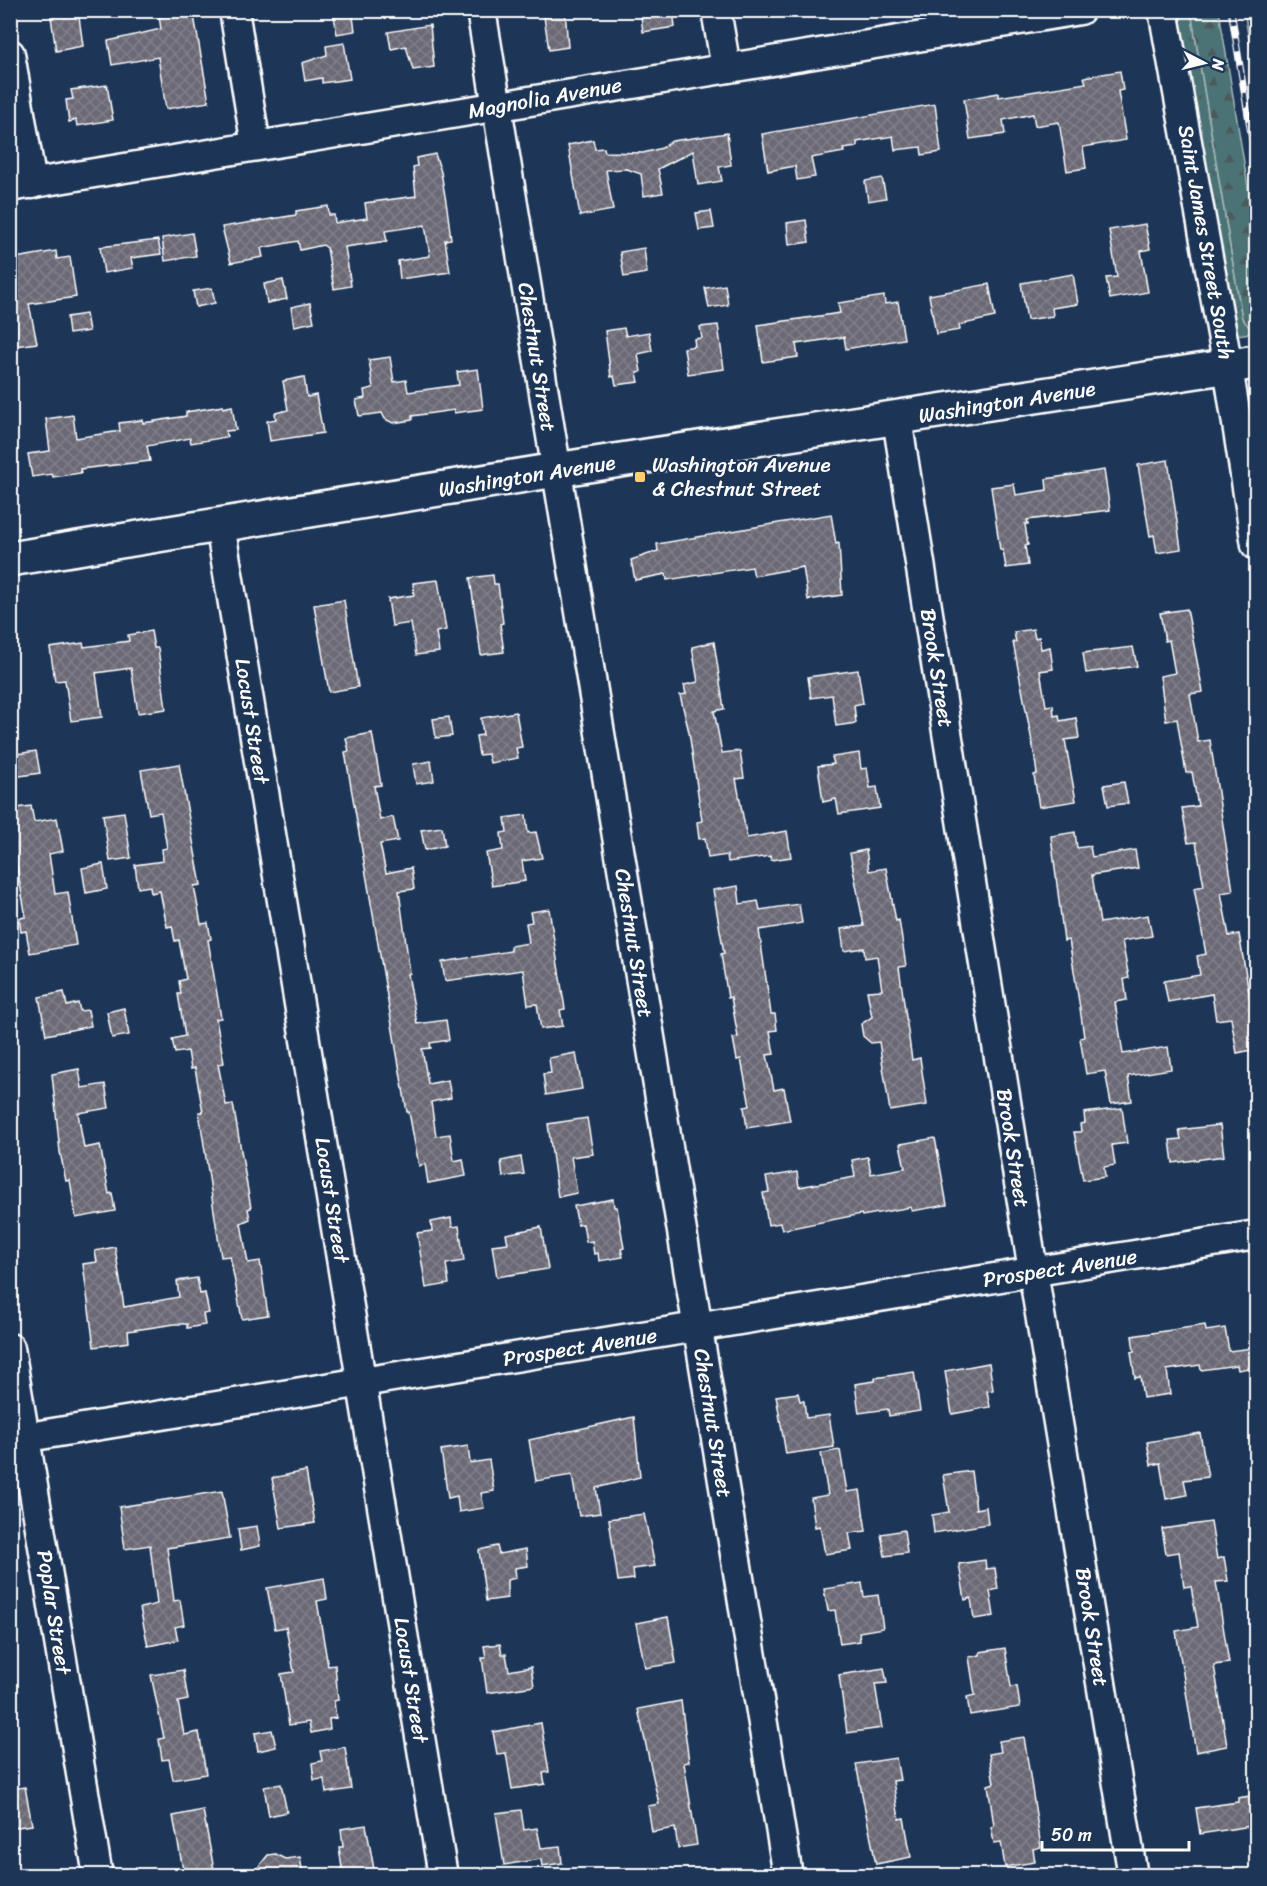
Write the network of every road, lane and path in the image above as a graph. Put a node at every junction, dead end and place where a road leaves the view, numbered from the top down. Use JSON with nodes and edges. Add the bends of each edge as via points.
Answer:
{"nodes":[{"id":1,"x":234,"y":10,"type":"edge"},
{"id":2,"x":481,"y":10,"type":"edge"},
{"id":3,"x":716,"y":10,"type":"edge"},
{"id":4,"x":1080,"y":10,"type":"edge"},
{"id":5,"x":1163,"y":10,"type":"edge"},
{"id":6,"x":936,"y":22,"type":"edge"},
{"id":7,"x":10,"y":54,"type":"edge"},
{"id":8,"x":726,"y":68,"type":"junction"},
{"id":9,"x":496,"y":107,"type":"junction"},
{"id":10,"x":256,"y":146,"type":"junction"},
{"id":11,"x":21,"y":186,"type":"edge"},
{"id":12,"x":1243,"y":364,"type":"edge"},
{"id":13,"x":897,"y":419,"type":"junction"},
{"id":14,"x":556,"y":470,"type":"junction"},
{"id":15,"x":220,"y":525,"type":"junction"},
{"id":16,"x":1257,"y":545,"type":"edge"},
{"id":17,"x":10,"y":559,"type":"edge"},
{"id":18,"x":1257,"y":1235,"type":"edge"},
{"id":19,"x":1033,"y":1272,"type":"junction"},
{"id":20,"x":697,"y":1327,"type":"junction"},
{"id":21,"x":10,"y":1348,"type":"edge"},
{"id":22,"x":362,"y":1383,"type":"junction"},
{"id":23,"x":18,"y":1439,"type":"edge"},
{"id":24,"x":98,"y":1875,"type":"edge"},
{"id":25,"x":443,"y":1875,"type":"edge"},
{"id":26,"x":788,"y":1875,"type":"edge"},
{"id":27,"x":1133,"y":1875,"type":"edge"}],
"edges":[{"from":1,"to":10,"type":"street"},
{"from":2,"to":9,"type":"street","name":"Chestnut Street"},
{"from":3,"to":8,"type":"street"},
{"from":4,"to":6,"type":"street","name":"Magnolia Avenue"},
{"from":5,"to":12,"type":"street","name":"Saint James Street South"},
{"from":6,"to":8,"type":"street","name":"Magnolia Avenue"},
{"from":7,"to":11,"type":"street"},
{"from":8,"to":9,"type":"street","name":"Magnolia Avenue"},
{"from":9,"to":10,"type":"street","name":"Magnolia Avenue"},
{"from":9,"to":14,"type":"street","name":"Chestnut Street"},
{"from":10,"to":11,"type":"street","name":"Magnolia Avenue"},
{"from":12,"to":13,"type":"main road","name":"Washington Avenue"},
{"from":12,"to":16,"type":"street","name":"Saint James Street South"},
{"from":13,"to":14,"type":"main road","name":"Washington Avenue"},
{"from":13,"to":19,"type":"street","name":"Brook Street"},
{"from":14,"to":15,"type":"main road","name":"Washington Avenue"},
{"from":14,"to":20,"type":"street","name":"Chestnut Street"},
{"from":15,"to":17,"type":"main road","name":"Washington Avenue"},
{"from":15,"to":22,"type":"street","name":"Locust Street"},
{"from":18,"to":19,"type":"street","name":"Prospect Avenue"},
{"from":19,"to":20,"type":"street","name":"Prospect Avenue"},
{"from":19,"to":27,"type":"street","name":"Brook Street"},
{"from":20,"to":22,"type":"street","name":"Prospect Avenue"},
{"from":20,"to":26,"type":"street","name":"Chestnut Street"},
{"from":21,"to":23,"type":"street","name":"Poplar Street"},
{"from":22,"to":23,"type":"street","name":"Prospect Avenue"},
{"from":22,"to":25,"type":"street","name":"Locust Street"},
{"from":23,"to":24,"type":"street","name":"Poplar Street"}]}
